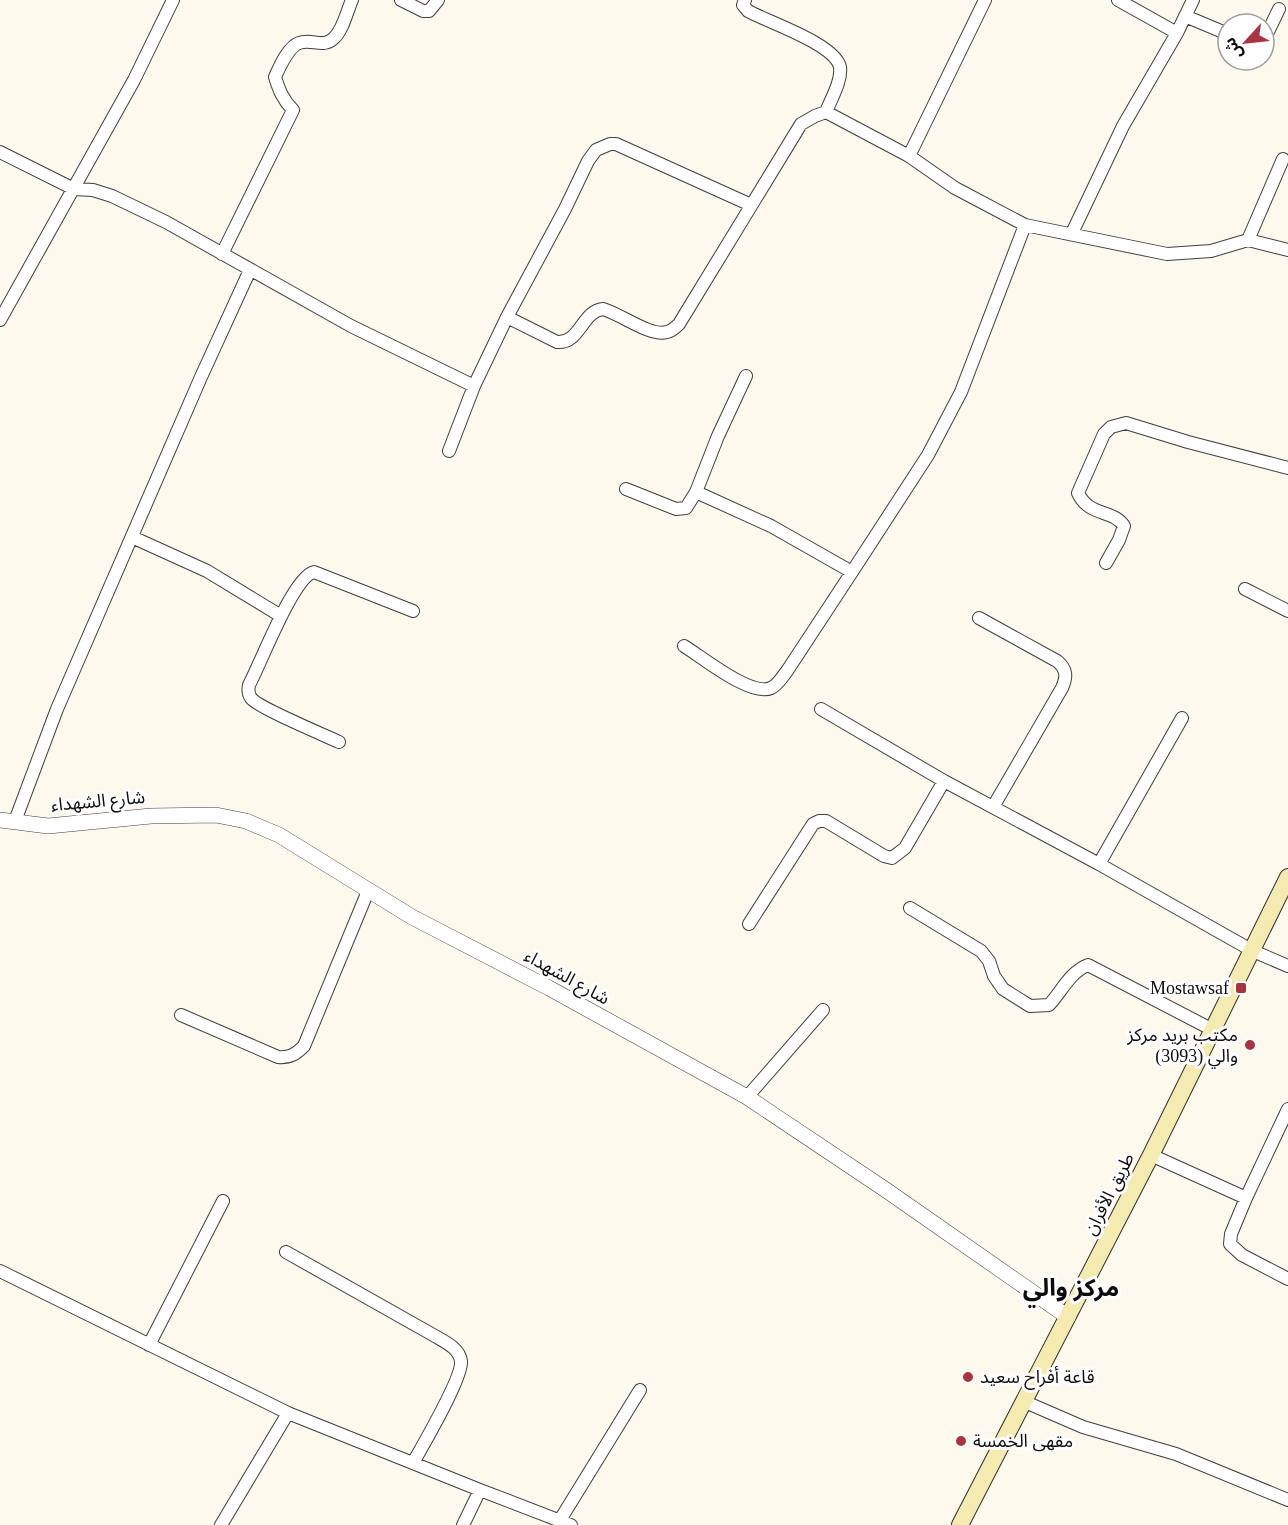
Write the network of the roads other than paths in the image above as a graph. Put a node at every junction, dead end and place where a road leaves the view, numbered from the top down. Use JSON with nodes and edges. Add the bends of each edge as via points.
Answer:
{"nodes":[{"id":1,"x":173,"y":0,"type":"edge"},
{"id":2,"x":352,"y":0,"type":"edge"},
{"id":3,"x":400,"y":0,"type":"edge"},
{"id":4,"x":438,"y":0,"type":"edge"},
{"id":5,"x":745,"y":0,"type":"edge"},
{"id":6,"x":985,"y":0,"type":"edge"},
{"id":7,"x":1118,"y":0,"type":"edge"},
{"id":8,"x":1193,"y":0,"type":"edge"},
{"id":9,"x":1279,"y":9,"type":"dead end"},
{"id":10,"x":1276,"y":15,"type":"edge"},
{"id":11,"x":1185,"y":16,"type":"junction"},
{"id":12,"x":1216,"y":29,"type":"edge"},
{"id":13,"x":1177,"y":33,"type":"junction"},
{"id":14,"x":826,"y":112,"type":"junction"},
{"id":15,"x":0,"y":152,"type":"edge"},
{"id":16,"x":909,"y":156,"type":"junction"},
{"id":17,"x":1283,"y":159,"type":"dead end"},
{"id":18,"x":75,"y":189,"type":"junction"},
{"id":19,"x":751,"y":205,"type":"junction"},
{"id":20,"x":1024,"y":225,"type":"junction"},
{"id":21,"x":1072,"y":233,"type":"junction"},
{"id":22,"x":1248,"y":240,"type":"junction"},
{"id":23,"x":1288,"y":250,"type":"edge"},
{"id":24,"x":222,"y":254,"type":"junction"},
{"id":25,"x":250,"y":270,"type":"junction"},
{"id":26,"x":507,"y":317,"type":"junction"},
{"id":27,"x":0,"y":320,"type":"edge"},
{"id":28,"x":746,"y":376,"type":"dead end"},
{"id":29,"x":474,"y":386,"type":"junction"},
{"id":30,"x":449,"y":451,"type":"dead end"},
{"id":31,"x":1288,"y":468,"type":"edge"},
{"id":32,"x":626,"y":489,"type":"dead end"},
{"id":33,"x":696,"y":492,"type":"junction"},
{"id":34,"x":132,"y":537,"type":"junction"},
{"id":35,"x":1106,"y":563,"type":"dead end"},
{"id":36,"x":852,"y":573,"type":"junction"},
{"id":37,"x":1245,"y":589,"type":"dead end"},
{"id":38,"x":413,"y":611,"type":"dead end"},
{"id":39,"x":1288,"y":611,"type":"edge"},
{"id":40,"x":281,"y":616,"type":"junction"},
{"id":41,"x":979,"y":618,"type":"dead end"},
{"id":42,"x":684,"y":646,"type":"dead end"},
{"id":43,"x":821,"y":709,"type":"dead end"},
{"id":44,"x":1182,"y":717,"type":"dead end"},
{"id":45,"x":339,"y":742,"type":"dead end"},
{"id":46,"x":945,"y":781,"type":"junction"},
{"id":47,"x":993,"y":807,"type":"junction"},
{"id":48,"x":7,"y":820,"type":"edge"},
{"id":49,"x":1099,"y":864,"type":"junction"},
{"id":50,"x":1288,"y":877,"type":"edge"},
{"id":51,"x":368,"y":891,"type":"junction"},
{"id":52,"x":910,"y":908,"type":"dead end"},
{"id":53,"x":749,"y":924,"type":"dead end"},
{"id":54,"x":1253,"y":951,"type":"junction"},
{"id":55,"x":1288,"y":966,"type":"edge"},
{"id":56,"x":823,"y":1010,"type":"dead end"},
{"id":57,"x":181,"y":1015,"type":"dead end"},
{"id":58,"x":1213,"y":1030,"type":"junction"},
{"id":59,"x":747,"y":1097,"type":"junction"},
{"id":60,"x":1288,"y":1109,"type":"edge"},
{"id":61,"x":1151,"y":1155,"type":"junction"},
{"id":62,"x":1246,"y":1198,"type":"junction"},
{"id":63,"x":223,"y":1201,"type":"dead end"},
{"id":64,"x":286,"y":1252,"type":"dead end"},
{"id":65,"x":0,"y":1271,"type":"edge"},
{"id":66,"x":1288,"y":1278,"type":"edge"},
{"id":67,"x":1068,"y":1317,"type":"junction"},
{"id":68,"x":149,"y":1345,"type":"junction"},
{"id":69,"x":640,"y":1390,"type":"dead end"},
{"id":70,"x":1023,"y":1401,"type":"junction"},
{"id":71,"x":288,"y":1413,"type":"junction"},
{"id":72,"x":413,"y":1463,"type":"junction"},
{"id":73,"x":480,"y":1490,"type":"junction"},
{"id":74,"x":1288,"y":1500,"type":"edge"},
{"id":75,"x":565,"y":1523,"type":"edge"},
{"id":76,"x":221,"y":1525,"type":"edge"},
{"id":77,"x":464,"y":1525,"type":"edge"},
{"id":78,"x":960,"y":1525,"type":"edge"}],
"edges":[{"from":1,"to":18,"type":"street"},
{"from":2,"to":24,"type":"street","via":[[337,36],[327,44],[298,43],[280,67],[275,77],[278,88],[293,110]]},
{"from":3,"to":4,"type":"street","via":[[423,11],[429,11]]},
{"from":5,"to":14,"type":"street","via":[[743,5],[748,11],[814,42],[839,64],[840,75]]},
{"from":6,"to":16,"type":"street"},
{"from":7,"to":13,"type":"street"},
{"from":8,"to":11,"type":"street"},
{"from":9,"to":10,"type":"street"},
{"from":11,"to":12,"type":"street"},
{"from":11,"to":13,"type":"street"},
{"from":13,"to":21,"type":"street","via":[[1123,126]]},
{"from":14,"to":16,"type":"street"},
{"from":14,"to":19,"type":"street","via":[[801,124]]},
{"from":15,"to":18,"type":"street"},
{"from":16,"to":20,"type":"street","via":[[955,188]]},
{"from":17,"to":22,"type":"street"},
{"from":18,"to":24,"type":"street","via":[[112,196]]},
{"from":18,"to":27,"type":"street"},
{"from":19,"to":26,"type":"street","via":[[679,324],[669,332],[653,332],[598,309],[574,335],[557,342]]},
{"from":19,"to":26,"type":"street","via":[[622,147],[603,146],[588,161]]},
{"from":20,"to":21,"type":"street"},
{"from":20,"to":36,"type":"street","via":[[961,392],[928,455]]},
{"from":21,"to":22,"type":"street","via":[[1167,254],[1211,251]]},
{"from":22,"to":23,"type":"street"},
{"from":24,"to":25,"type":"street"},
{"from":25,"to":29,"type":"street","via":[[351,326]]},
{"from":25,"to":34,"type":"street"},
{"from":26,"to":29,"type":"street"},
{"from":28,"to":33,"type":"street"},
{"from":29,"to":30,"type":"street"},
{"from":31,"to":35,"type":"street","via":[[1126,423],[1111,427],[1097,447],[1078,493],[1086,506],[1118,519],[1124,526]]},
{"from":32,"to":33,"type":"street","via":[[676,509],[686,508]]},
{"from":33,"to":36,"type":"street","via":[[771,526]]},
{"from":34,"to":40,"type":"street","via":[[207,571]]},
{"from":34,"to":48,"type":"street"},
{"from":36,"to":42,"type":"street","via":[[787,672],[769,689],[754,689]]},
{"from":37,"to":39,"type":"street"},
{"from":38,"to":40,"type":"street","via":[[314,572],[303,578]]},
{"from":40,"to":45,"type":"street","via":[[249,685],[249,696]]},
{"from":41,"to":47,"type":"street","via":[[1057,661],[1065,672],[1062,688]]},
{"from":43,"to":46,"type":"street"},
{"from":44,"to":49,"type":"street"},
{"from":46,"to":47,"type":"street"},
{"from":46,"to":53,"type":"street","via":[[905,848],[892,858],[826,821],[813,824]]},
{"from":47,"to":49,"type":"street"},
{"from":48,"to":51,"type":"street","name":"شارع الشهداء","via":[[48,826],[216,814],[246,820],[279,835]]},
{"from":49,"to":54,"type":"street"},
{"from":50,"to":54,"type":"main road","name":"طريق الأفران"},
{"from":51,"to":57,"type":"street","via":[[304,1046],[295,1054],[278,1057]]},
{"from":51,"to":59,"type":"street","name":"شارع الشهداء"},
{"from":52,"to":58,"type":"street","via":[[981,951],[1002,989],[1030,1006],[1049,1005],[1071,977],[1088,965]]},
{"from":54,"to":55,"type":"street"},
{"from":54,"to":58,"type":"main road","name":"طريق الأفران"},
{"from":56,"to":59,"type":"street"},
{"from":58,"to":61,"type":"main road","name":"طريق الأفران"},
{"from":59,"to":67,"type":"street","name":"شارع الشهداء"},
{"from":60,"to":62,"type":"street"},
{"from":61,"to":62,"type":"street"},
{"from":61,"to":67,"type":"main road","name":"طريق الأفران"},
{"from":62,"to":66,"type":"street","via":[[1230,1244],[1242,1255]]},
{"from":63,"to":68,"type":"street"},
{"from":64,"to":72,"type":"street","via":[[452,1346],[459,1356],[458,1377]]},
{"from":65,"to":68,"type":"street"},
{"from":67,"to":70,"type":"main road","name":"طريق الأفران"},
{"from":68,"to":71,"type":"street"},
{"from":69,"to":75,"type":"street"},
{"from":70,"to":74,"type":"street","via":[[1083,1426],[1176,1454]]},
{"from":70,"to":78,"type":"main road","name":"طريق الأفران"},
{"from":71,"to":72,"type":"street"},
{"from":71,"to":76,"type":"street"},
{"from":72,"to":73,"type":"street"},
{"from":73,"to":75,"type":"street"},
{"from":73,"to":77,"type":"street"}]}
